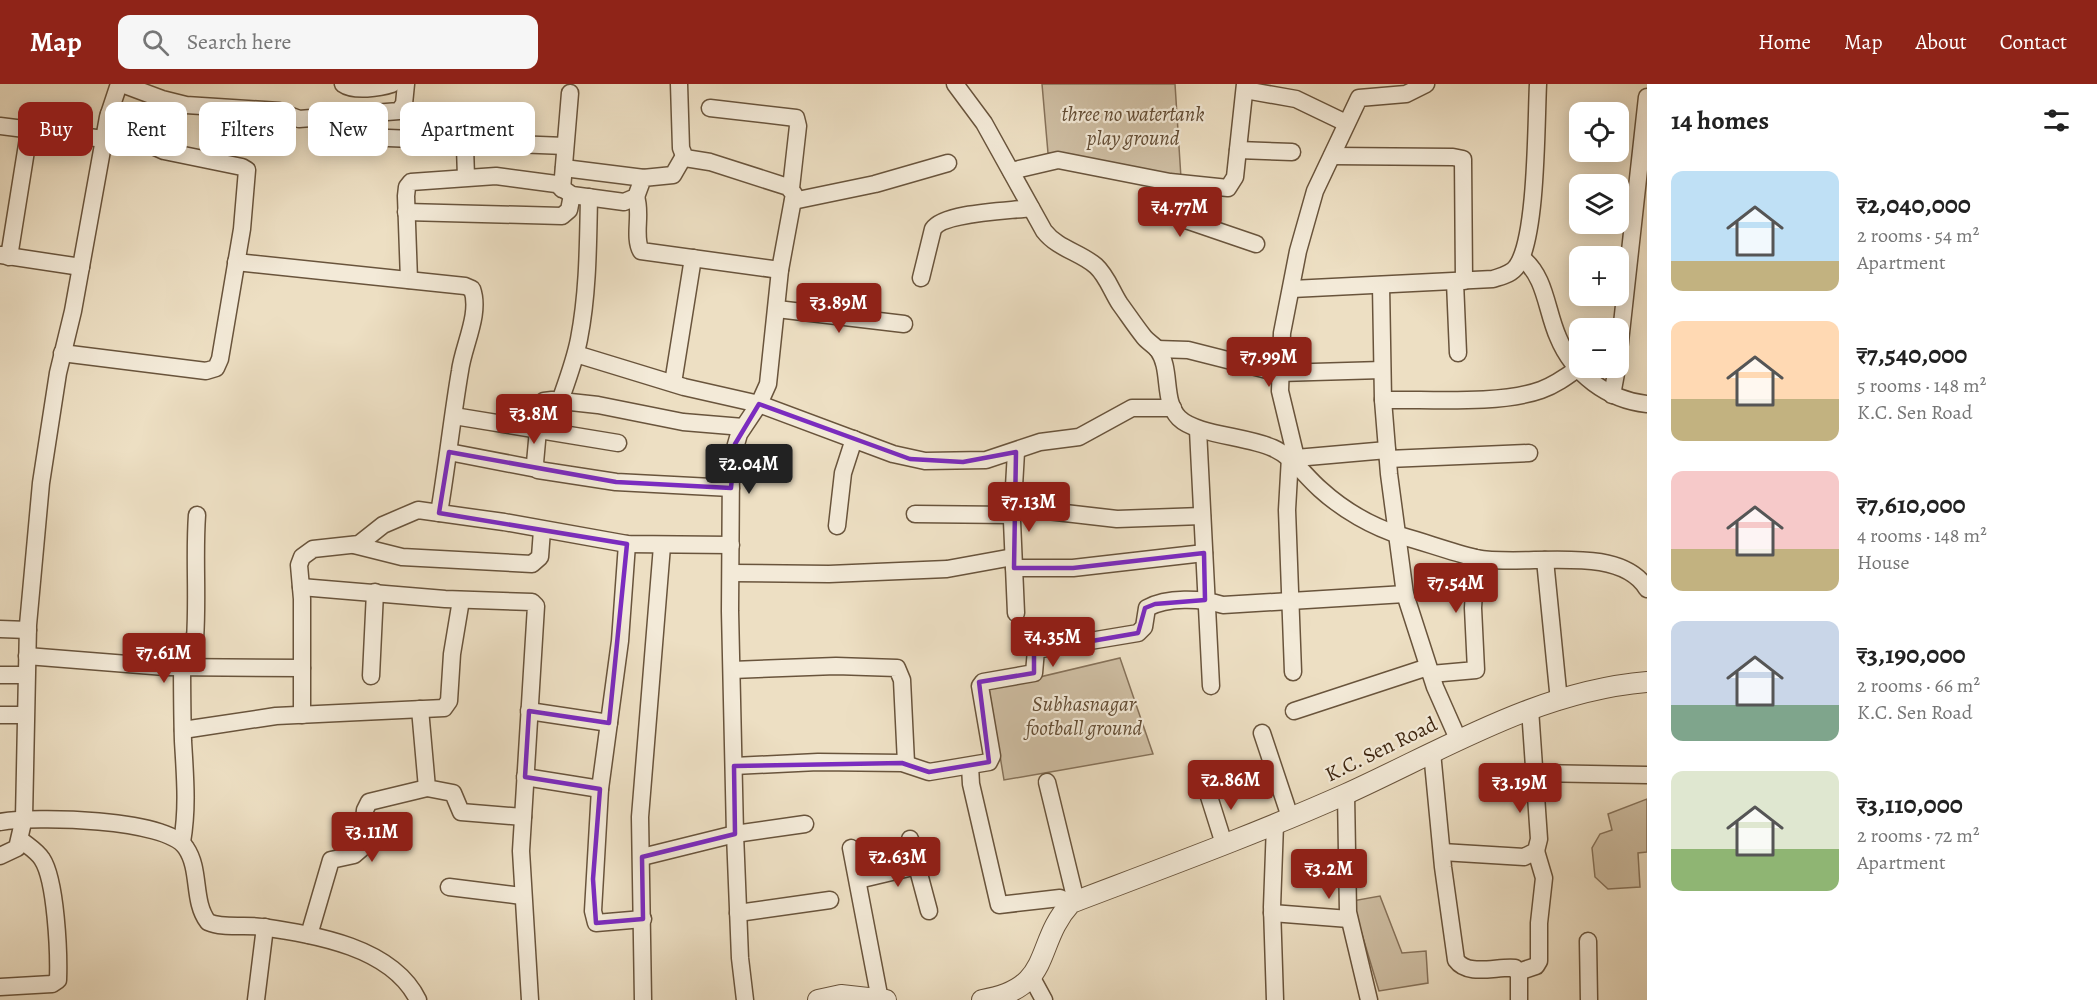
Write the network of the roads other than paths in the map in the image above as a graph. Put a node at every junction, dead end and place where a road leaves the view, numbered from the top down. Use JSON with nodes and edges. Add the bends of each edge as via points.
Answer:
{"nodes":[{"id":1,"x":121,"y":84,"type":"edge"},
{"id":2,"x":343,"y":84,"type":"edge"},
{"id":3,"x":392,"y":84,"type":"edge"},
{"id":4,"x":406,"y":84,"type":"edge"},
{"id":5,"x":679,"y":84,"type":"edge"},
{"id":6,"x":955,"y":84,"type":"edge"},
{"id":7,"x":1426,"y":84,"type":"edge"},
{"id":8,"x":1538,"y":84,"type":"edge"},
{"id":9,"x":1245,"y":87,"type":"edge"},
{"id":10,"x":570,"y":93,"type":"dead end"},
{"id":11,"x":1647,"y":97,"type":"edge"},
{"id":12,"x":114,"y":102,"type":"edge"},
{"id":13,"x":404,"y":102,"type":"edge"},
{"id":14,"x":710,"y":108,"type":"dead end"},
{"id":15,"x":400,"y":110,"type":"edge"},
{"id":16,"x":1346,"y":123,"type":"junction"},
{"id":17,"x":0,"y":126,"type":"edge"},
{"id":18,"x":18,"y":130,"type":"edge"},
{"id":19,"x":105,"y":135,"type":"edge"},
{"id":20,"x":93,"y":139,"type":"edge"},
{"id":21,"x":104,"y":140,"type":"junction"},
{"id":22,"x":535,"y":145,"type":"edge"},
{"id":23,"x":565,"y":146,"type":"junction"},
{"id":24,"x":1238,"y":150,"type":"junction"},
{"id":25,"x":1292,"y":152,"type":"dead end"},
{"id":26,"x":24,"y":156,"type":"edge"},
{"id":27,"x":182,"y":156,"type":"edge"},
{"id":28,"x":465,"y":156,"type":"edge"},
{"id":29,"x":684,"y":156,"type":"junction"},
{"id":30,"x":1332,"y":156,"type":"junction"},
{"id":31,"x":948,"y":163,"type":"dead end"},
{"id":32,"x":564,"y":168,"type":"junction"},
{"id":33,"x":1011,"y":171,"type":"junction"},
{"id":34,"x":466,"y":177,"type":"junction"},
{"id":35,"x":644,"y":178,"type":"junction"},
{"id":36,"x":1174,"y":183,"type":"junction"},
{"id":37,"x":574,"y":194,"type":"junction"},
{"id":38,"x":792,"y":195,"type":"junction"},
{"id":39,"x":636,"y":197,"type":"junction"},
{"id":40,"x":1031,"y":208,"type":"junction"},
{"id":41,"x":406,"y":212,"type":"junction"},
{"id":42,"x":1256,"y":244,"type":"dead end"},
{"id":43,"x":5,"y":256,"type":"edge"},
{"id":44,"x":693,"y":258,"type":"junction"},
{"id":45,"x":1522,"y":258,"type":"junction"},
{"id":46,"x":236,"y":262,"type":"junction"},
{"id":47,"x":81,"y":267,"type":"junction"},
{"id":48,"x":780,"y":270,"type":"junction"},
{"id":49,"x":921,"y":278,"type":"dead end"},
{"id":50,"x":409,"y":280,"type":"junction"},
{"id":51,"x":1459,"y":281,"type":"junction"},
{"id":52,"x":1381,"y":285,"type":"junction"},
{"id":53,"x":1292,"y":289,"type":"junction"},
{"id":54,"x":777,"y":309,"type":"junction"},
{"id":55,"x":1623,"y":318,"type":"edge"},
{"id":56,"x":904,"y":324,"type":"dead end"},
{"id":57,"x":1157,"y":349,"type":"junction"},
{"id":58,"x":62,"y":353,"type":"junction"},
{"id":59,"x":1458,"y":353,"type":"dead end"},
{"id":60,"x":576,"y":354,"type":"junction"},
{"id":61,"x":1569,"y":356,"type":"edge"},
{"id":62,"x":1382,"y":370,"type":"junction"},
{"id":63,"x":1279,"y":373,"type":"junction"},
{"id":64,"x":1569,"y":374,"type":"edge"},
{"id":65,"x":1589,"y":378,"type":"edge"},
{"id":66,"x":1615,"y":378,"type":"edge"},
{"id":67,"x":673,"y":383,"type":"junction"},
{"id":68,"x":1612,"y":395,"type":"junction"},
{"id":69,"x":1383,"y":400,"type":"junction"},
{"id":70,"x":560,"y":401,"type":"junction"},
{"id":71,"x":759,"y":404,"type":"junction"},
{"id":72,"x":1647,"y":404,"type":"edge"},
{"id":73,"x":1173,"y":408,"type":"junction"},
{"id":74,"x":454,"y":416,"type":"junction"},
{"id":75,"x":743,"y":427,"type":"junction"},
{"id":76,"x":538,"y":428,"type":"junction"},
{"id":77,"x":1198,"y":430,"type":"junction"},
{"id":78,"x":854,"y":439,"type":"junction"},
{"id":79,"x":618,"y":443,"type":"dead end"},
{"id":80,"x":450,"y":452,"type":"junction"},
{"id":81,"x":1016,"y":452,"type":"junction"},
{"id":82,"x":1529,"y":453,"type":"dead end"},
{"id":83,"x":1388,"y":454,"type":"junction"},
{"id":84,"x":1295,"y":460,"type":"junction"},
{"id":85,"x":537,"y":469,"type":"junction"},
{"id":86,"x":731,"y":488,"type":"junction"},
{"id":87,"x":1012,"y":511,"type":"junction"},
{"id":88,"x":439,"y":513,"type":"junction"},
{"id":89,"x":915,"y":514,"type":"dead end"},
{"id":90,"x":197,"y":515,"type":"dead end"},
{"id":91,"x":1202,"y":516,"type":"junction"},
{"id":92,"x":837,"y":526,"type":"dead end"},
{"id":93,"x":542,"y":530,"type":"junction"},
{"id":94,"x":1399,"y":535,"type":"junction"},
{"id":95,"x":627,"y":544,"type":"junction"},
{"id":96,"x":354,"y":545,"type":"junction"},
{"id":97,"x":731,"y":545,"type":"junction"},
{"id":98,"x":662,"y":546,"type":"junction"},
{"id":99,"x":1204,"y":553,"type":"junction"},
{"id":100,"x":1476,"y":558,"type":"junction"},
{"id":101,"x":1545,"y":560,"type":"junction"},
{"id":102,"x":1013,"y":562,"type":"junction"},
{"id":103,"x":731,"y":573,"type":"junction"},
{"id":104,"x":301,"y":587,"type":"junction"},
{"id":105,"x":1647,"y":589,"type":"edge"},
{"id":106,"x":375,"y":592,"type":"junction"},
{"id":107,"x":1405,"y":594,"type":"junction"},
{"id":108,"x":461,"y":600,"type":"junction"},
{"id":109,"x":1205,"y":600,"type":"junction"},
{"id":110,"x":1291,"y":601,"type":"junction"},
{"id":111,"x":1016,"y":614,"type":"dead end"},
{"id":112,"x":0,"y":629,"type":"edge"},
{"id":113,"x":28,"y":630,"type":"junction"},
{"id":114,"x":27,"y":656,"type":"junction"},
{"id":115,"x":182,"y":668,"type":"junction"},
{"id":116,"x":302,"y":668,"type":"junction"},
{"id":117,"x":732,"y":669,"type":"junction"},
{"id":118,"x":1430,"y":670,"type":"junction"},
{"id":119,"x":1293,"y":672,"type":"dead end"},
{"id":120,"x":0,"y":675,"type":"edge"},
{"id":121,"x":26,"y":675,"type":"junction"},
{"id":122,"x":371,"y":676,"type":"dead end"},
{"id":123,"x":1647,"y":682,"type":"edge"},
{"id":124,"x":1211,"y":686,"type":"dead end"},
{"id":125,"x":1559,"y":701,"type":"junction"},
{"id":126,"x":420,"y":709,"type":"junction"},
{"id":127,"x":1530,"y":709,"type":"junction"},
{"id":128,"x":529,"y":711,"type":"junction"},
{"id":129,"x":1294,"y":711,"type":"dead end"},
{"id":130,"x":0,"y":715,"type":"edge"},
{"id":131,"x":24,"y":715,"type":"junction"},
{"id":132,"x":302,"y":715,"type":"junction"},
{"id":133,"x":609,"y":723,"type":"junction"},
{"id":134,"x":183,"y":730,"type":"junction"},
{"id":135,"x":1262,"y":733,"type":"dead end"},
{"id":136,"x":1458,"y":739,"type":"junction"},
{"id":137,"x":1432,"y":752,"type":"junction"},
{"id":138,"x":906,"y":763,"type":"junction"},
{"id":139,"x":734,"y":766,"type":"junction"},
{"id":140,"x":970,"y":766,"type":"junction"},
{"id":141,"x":1534,"y":773,"type":"junction"},
{"id":142,"x":1647,"y":775,"type":"edge"},
{"id":143,"x":525,"y":777,"type":"junction"},
{"id":144,"x":1047,"y":782,"type":"dead end"},
{"id":145,"x":1206,"y":787,"type":"dead end"},
{"id":146,"x":427,"y":788,"type":"junction"},
{"id":147,"x":600,"y":789,"type":"junction"},
{"id":148,"x":1346,"y":794,"type":"junction"},
{"id":149,"x":24,"y":818,"type":"junction"},
{"id":150,"x":523,"y":818,"type":"junction"},
{"id":151,"x":1283,"y":821,"type":"junction"},
{"id":152,"x":0,"y":822,"type":"edge"},
{"id":153,"x":806,"y":824,"type":"dead end"},
{"id":154,"x":735,"y":834,"type":"junction"},
{"id":155,"x":910,"y":839,"type":"dead end"},
{"id":156,"x":21,"y":840,"type":"junction"},
{"id":157,"x":182,"y":842,"type":"junction"},
{"id":158,"x":1224,"y":844,"type":"junction"},
{"id":159,"x":851,"y":848,"type":"dead end"},
{"id":160,"x":1536,"y":851,"type":"junction"},
{"id":161,"x":1442,"y":852,"type":"junction"},
{"id":162,"x":0,"y":856,"type":"edge"},
{"id":163,"x":642,"y":857,"type":"junction"},
{"id":164,"x":917,"y":866,"type":"junction"},
{"id":165,"x":858,"y":880,"type":"junction"},
{"id":166,"x":449,"y":887,"type":"dead end"},
{"id":167,"x":522,"y":896,"type":"junction"},
{"id":168,"x":830,"y":900,"type":"dead end"},
{"id":169,"x":1073,"y":902,"type":"junction"},
{"id":170,"x":929,"y":911,"type":"dead end"},
{"id":171,"x":1272,"y":912,"type":"junction"},
{"id":172,"x":738,"y":914,"type":"junction"},
{"id":173,"x":643,"y":919,"type":"junction"},
{"id":174,"x":1349,"y":919,"type":"junction"},
{"id":175,"x":265,"y":927,"type":"junction"},
{"id":176,"x":309,"y":935,"type":"junction"},
{"id":177,"x":1588,"y":940,"type":"dead end"},
{"id":178,"x":1518,"y":972,"type":"junction"},
{"id":179,"x":1032,"y":978,"type":"junction"},
{"id":180,"x":0,"y":987,"type":"edge"},
{"id":181,"x":1007,"y":997,"type":"edge"},
{"id":182,"x":253,"y":999,"type":"edge"},
{"id":183,"x":418,"y":1000,"type":"edge"},
{"id":184,"x":530,"y":1000,"type":"edge"},
{"id":185,"x":644,"y":1000,"type":"edge"},
{"id":186,"x":745,"y":1000,"type":"edge"},
{"id":187,"x":818,"y":1000,"type":"edge"},
{"id":188,"x":880,"y":1000,"type":"edge"},
{"id":189,"x":886,"y":1000,"type":"edge"},
{"id":190,"x":982,"y":1000,"type":"edge"},
{"id":191,"x":1044,"y":1000,"type":"edge"},
{"id":192,"x":1275,"y":1000,"type":"edge"},
{"id":193,"x":1369,"y":1000,"type":"edge"},
{"id":194,"x":1520,"y":1000,"type":"edge"},
{"id":195,"x":1590,"y":1000,"type":"edge"}],
"edges":[{"from":1,"to":12,"type":"street"},
{"from":1,"to":15,"type":"street","via":[[174,103],[279,111],[299,118]]},
{"from":2,"to":3,"type":"street","via":[[351,88]]},
{"from":4,"to":13,"type":"street"},
{"from":5,"to":29,"type":"street"},
{"from":6,"to":33,"type":"street","via":[[984,123]]},
{"from":7,"to":16,"type":"street","via":[[1406,94],[1363,96]]},
{"from":8,"to":45,"type":"street","via":[[1532,205]]},
{"from":9,"to":16,"type":"street","via":[[1296,99]]},
{"from":9,"to":24,"type":"street"},
{"from":10,"to":23,"type":"street"},
{"from":11,"to":55,"type":"street"},
{"from":14,"to":38,"type":"street","via":[[796,118]]},
{"from":16,"to":30,"type":"street"},
{"from":17,"to":18,"type":"street"},
{"from":19,"to":21,"type":"street"},
{"from":20,"to":21,"type":"street"},
{"from":21,"to":47,"type":"street"},
{"from":22,"to":23,"type":"street"},
{"from":23,"to":32,"type":"street"},
{"from":24,"to":25,"type":"street"},
{"from":24,"to":36,"type":"street","via":[[1235,177],[1228,188]]},
{"from":26,"to":43,"type":"street"},
{"from":27,"to":46,"type":"street","via":[[247,170]]},
{"from":28,"to":34,"type":"street"},
{"from":29,"to":35,"type":"street","via":[[673,175]]},
{"from":29,"to":38,"type":"street","via":[[710,162]]},
{"from":30,"to":51,"type":"street","via":[[1462,159]]},
{"from":30,"to":53,"type":"street","via":[[1309,209]]},
{"from":31,"to":38,"type":"street","via":[[874,184]]},
{"from":32,"to":35,"type":"street"},
{"from":32,"to":37,"type":"street"},
{"from":33,"to":36,"type":"street","via":[[1058,160]]},
{"from":33,"to":40,"type":"street"},
{"from":34,"to":37,"type":"street","via":[[496,176],[551,183]]},
{"from":34,"to":41,"type":"street","via":[[411,182],[406,189]]},
{"from":35,"to":39,"type":"street"},
{"from":36,"to":42,"type":"street","via":[[1170,206],[1174,216]]},
{"from":37,"to":39,"type":"street","via":[[624,202]]},
{"from":37,"to":41,"type":"street","via":[[569,210],[562,216]]},
{"from":37,"to":60,"type":"street","via":[[588,257]]},
{"from":38,"to":48,"type":"street"},
{"from":39,"to":44,"type":"street","via":[[640,212],[639,250]]},
{"from":40,"to":49,"type":"street","via":[[936,223]]},
{"from":40,"to":57,"type":"street","via":[[1049,238],[1098,268],[1144,338]]},
{"from":41,"to":50,"type":"street"},
{"from":43,"to":47,"type":"street"},
{"from":44,"to":48,"type":"street"},
{"from":44,"to":67,"type":"street"},
{"from":45,"to":51,"type":"street","via":[[1516,269],[1506,275]]},
{"from":45,"to":61,"type":"street","via":[[1537,273],[1558,338]]},
{"from":46,"to":50,"type":"street"},
{"from":46,"to":58,"type":"street","via":[[216,368]]},
{"from":47,"to":58,"type":"street"},
{"from":48,"to":54,"type":"street"},
{"from":50,"to":74,"type":"street","via":[[470,287],[474,293]]},
{"from":51,"to":52,"type":"street"},
{"from":51,"to":59,"type":"street"},
{"from":52,"to":53,"type":"street"},
{"from":52,"to":62,"type":"street"},
{"from":53,"to":63,"type":"street","via":[[1282,333]]},
{"from":54,"to":56,"type":"street"},
{"from":54,"to":71,"type":"street","via":[[768,384]]},
{"from":57,"to":63,"type":"street","via":[[1188,350]]},
{"from":57,"to":73,"type":"street"},
{"from":58,"to":113,"type":"street","via":[[41,483]]},
{"from":60,"to":67,"type":"street"},
{"from":60,"to":70,"type":"street"},
{"from":62,"to":63,"type":"street"},
{"from":62,"to":69,"type":"street"},
{"from":63,"to":84,"type":"street"},
{"from":64,"to":69,"type":"street","via":[[1554,384],[1520,394]]},
{"from":65,"to":68,"type":"street"},
{"from":66,"to":68,"type":"street"},
{"from":67,"to":71,"type":"street"},
{"from":68,"to":72,"type":"street"},
{"from":69,"to":83,"type":"street"},
{"from":70,"to":75,"type":"street","via":[[683,422]]},
{"from":70,"to":76,"type":"street","via":[[542,404]]},
{"from":71,"to":75,"type":"street"},
{"from":71,"to":78,"type":"street"},
{"from":73,"to":77,"type":"street","via":[[1180,420]]},
{"from":73,"to":81,"type":"street","via":[[1132,408],[1091,432],[1040,442]]},
{"from":74,"to":76,"type":"street"},
{"from":74,"to":80,"type":"street"},
{"from":75,"to":86,"type":"street","via":[[732,453]]},
{"from":76,"to":79,"type":"street"},
{"from":76,"to":85,"type":"street"},
{"from":77,"to":84,"type":"street","via":[[1262,443]]},
{"from":77,"to":91,"type":"street"},
{"from":78,"to":81,"type":"street","via":[[925,461],[986,460]]},
{"from":78,"to":92,"type":"street","via":[[843,473]]},
{"from":80,"to":85,"type":"street"},
{"from":80,"to":88,"type":"street"},
{"from":81,"to":87,"type":"street"},
{"from":82,"to":83,"type":"street"},
{"from":83,"to":84,"type":"street"},
{"from":83,"to":94,"type":"street"},
{"from":84,"to":94,"type":"street","via":[[1320,490],[1348,510]]},
{"from":84,"to":110,"type":"street","via":[[1287,510]]},
{"from":85,"to":86,"type":"street","via":[[616,482]]},
{"from":86,"to":97,"type":"street"},
{"from":87,"to":89,"type":"street"},
{"from":87,"to":91,"type":"street","via":[[1117,519]]},
{"from":87,"to":102,"type":"street"},
{"from":88,"to":93,"type":"street"},
{"from":88,"to":96,"type":"street","via":[[411,511]]},
{"from":90,"to":115,"type":"street","via":[[195,639],[183,645]]},
{"from":91,"to":99,"type":"street"},
{"from":93,"to":95,"type":"street"},
{"from":93,"to":96,"type":"street","via":[[540,557],[532,564],[402,556]]},
{"from":94,"to":100,"type":"street"},
{"from":94,"to":107,"type":"street"},
{"from":95,"to":98,"type":"street"},
{"from":95,"to":133,"type":"street"},
{"from":96,"to":104,"type":"street","via":[[313,549],[305,554],[300,566]]},
{"from":97,"to":98,"type":"street"},
{"from":97,"to":103,"type":"street"},
{"from":98,"to":163,"type":"street","via":[[641,793]]},
{"from":99,"to":102,"type":"street","via":[[1073,568]]},
{"from":99,"to":109,"type":"street"},
{"from":100,"to":101,"type":"street"},
{"from":100,"to":118,"type":"street","via":[[1476,670]]},
{"from":101,"to":105,"type":"street","via":[[1607,562],[1634,572]]},
{"from":101,"to":125,"type":"street"},
{"from":102,"to":103,"type":"street","via":[[829,574]]},
{"from":102,"to":111,"type":"street"},
{"from":103,"to":117,"type":"street"},
{"from":104,"to":106,"type":"street"},
{"from":104,"to":116,"type":"street"},
{"from":106,"to":108,"type":"street"},
{"from":106,"to":122,"type":"street"},
{"from":107,"to":110,"type":"street"},
{"from":107,"to":118,"type":"street"},
{"from":108,"to":126,"type":"street","via":[[448,704],[442,709]]},
{"from":108,"to":128,"type":"street","via":[[535,604]]},
{"from":109,"to":110,"type":"street","via":[[1223,605]]},
{"from":109,"to":124,"type":"street"},
{"from":109,"to":140,"type":"street","via":[[1155,604],[1147,608],[1144,627],[1138,633],[1036,650],[1034,672],[983,682],[980,686],[992,756],[989,762]]},
{"from":110,"to":119,"type":"street"},
{"from":112,"to":113,"type":"street"},
{"from":113,"to":114,"type":"street"},
{"from":114,"to":115,"type":"street"},
{"from":114,"to":121,"type":"street"},
{"from":115,"to":116,"type":"street"},
{"from":115,"to":134,"type":"street"},
{"from":116,"to":132,"type":"street"},
{"from":117,"to":138,"type":"street","via":[[897,668],[902,680]]},
{"from":117,"to":139,"type":"street"},
{"from":118,"to":129,"type":"street"},
{"from":118,"to":136,"type":"street"},
{"from":120,"to":121,"type":"street"},
{"from":121,"to":131,"type":"street"},
{"from":123,"to":125,"type":"street","name":"K.C. Sen Road"},
{"from":125,"to":127,"type":"street","name":"K.C. Sen Road"},
{"from":126,"to":132,"type":"street"},
{"from":126,"to":146,"type":"street"},
{"from":127,"to":136,"type":"street","name":"K.C. Sen Road"},
{"from":127,"to":141,"type":"street"},
{"from":128,"to":133,"type":"street"},
{"from":128,"to":143,"type":"street"},
{"from":130,"to":131,"type":"street"},
{"from":131,"to":149,"type":"street"},
{"from":132,"to":134,"type":"street"},
{"from":133,"to":147,"type":"street"},
{"from":134,"to":157,"type":"street","via":[[187,802]]},
{"from":135,"to":151,"type":"street"},
{"from":136,"to":137,"type":"street","name":"K.C. Sen Road"},
{"from":137,"to":148,"type":"street","name":"K.C. Sen Road"},
{"from":137,"to":161,"type":"street"},
{"from":138,"to":139,"type":"street"},
{"from":138,"to":140,"type":"street","via":[[929,772]]},
{"from":139,"to":154,"type":"street"},
{"from":140,"to":169,"type":"street","via":[[999,905],[1060,898]]},
{"from":141,"to":142,"type":"street"},
{"from":141,"to":160,"type":"street","via":[[1539,839]]},
{"from":143,"to":147,"type":"street"},
{"from":143,"to":150,"type":"street"},
{"from":144,"to":169,"type":"street"},
{"from":145,"to":158,"type":"street"},
{"from":146,"to":150,"type":"street","via":[[453,793],[460,812]]},
{"from":146,"to":176,"type":"street","via":[[369,802],[362,849],[332,860]]},
{"from":147,"to":173,"type":"street","via":[[594,918],[600,923]]},
{"from":148,"to":151,"type":"street","name":"K.C. Sen Road"},
{"from":148,"to":174,"type":"street"},
{"from":149,"to":152,"type":"street"},
{"from":149,"to":156,"type":"street"},
{"from":149,"to":157,"type":"street","via":[[131,825],[162,832]]},
{"from":150,"to":167,"type":"street"},
{"from":151,"to":158,"type":"street","name":"K.C. Sen Road"},
{"from":151,"to":171,"type":"street"},
{"from":153,"to":154,"type":"street"},
{"from":154,"to":163,"type":"street"},
{"from":154,"to":172,"type":"street"},
{"from":155,"to":164,"type":"street"},
{"from":156,"to":162,"type":"street","via":[[15,850]]},
{"from":156,"to":180,"type":"street","via":[[39,854],[46,867],[58,941],[58,980],[52,984]]},
{"from":157,"to":175,"type":"street","via":[[189,852],[201,911],[208,922]]},
{"from":158,"to":169,"type":"street","name":"K.C. Sen Road"},
{"from":159,"to":165,"type":"street"},
{"from":160,"to":161,"type":"street","via":[[1524,857]]},
{"from":160,"to":178,"type":"street","via":[[1544,878],[1539,962]]},
{"from":161,"to":178,"type":"street","via":[[1456,960],[1465,968],[1512,968]]},
{"from":163,"to":173,"type":"street"},
{"from":164,"to":165,"type":"street"},
{"from":164,"to":170,"type":"street"},
{"from":165,"to":188,"type":"street"},
{"from":166,"to":167,"type":"street"},
{"from":167,"to":184,"type":"street"},
{"from":168,"to":172,"type":"street"},
{"from":169,"to":179,"type":"street","via":[[1059,918]]},
{"from":171,"to":174,"type":"street"},
{"from":171,"to":192,"type":"street"},
{"from":172,"to":186,"type":"street"},
{"from":173,"to":185,"type":"street"},
{"from":174,"to":193,"type":"street"},
{"from":175,"to":176,"type":"street"},
{"from":175,"to":182,"type":"street"},
{"from":176,"to":183,"type":"street","via":[[384,961],[404,978]]},
{"from":177,"to":195,"type":"street"},
{"from":178,"to":194,"type":"street"},
{"from":179,"to":181,"type":"street"},
{"from":179,"to":191,"type":"street"},
{"from":181,"to":190,"type":"street"},
{"from":187,"to":188,"type":"street","via":[[842,995]]},
{"from":188,"to":189,"type":"street"}]}
